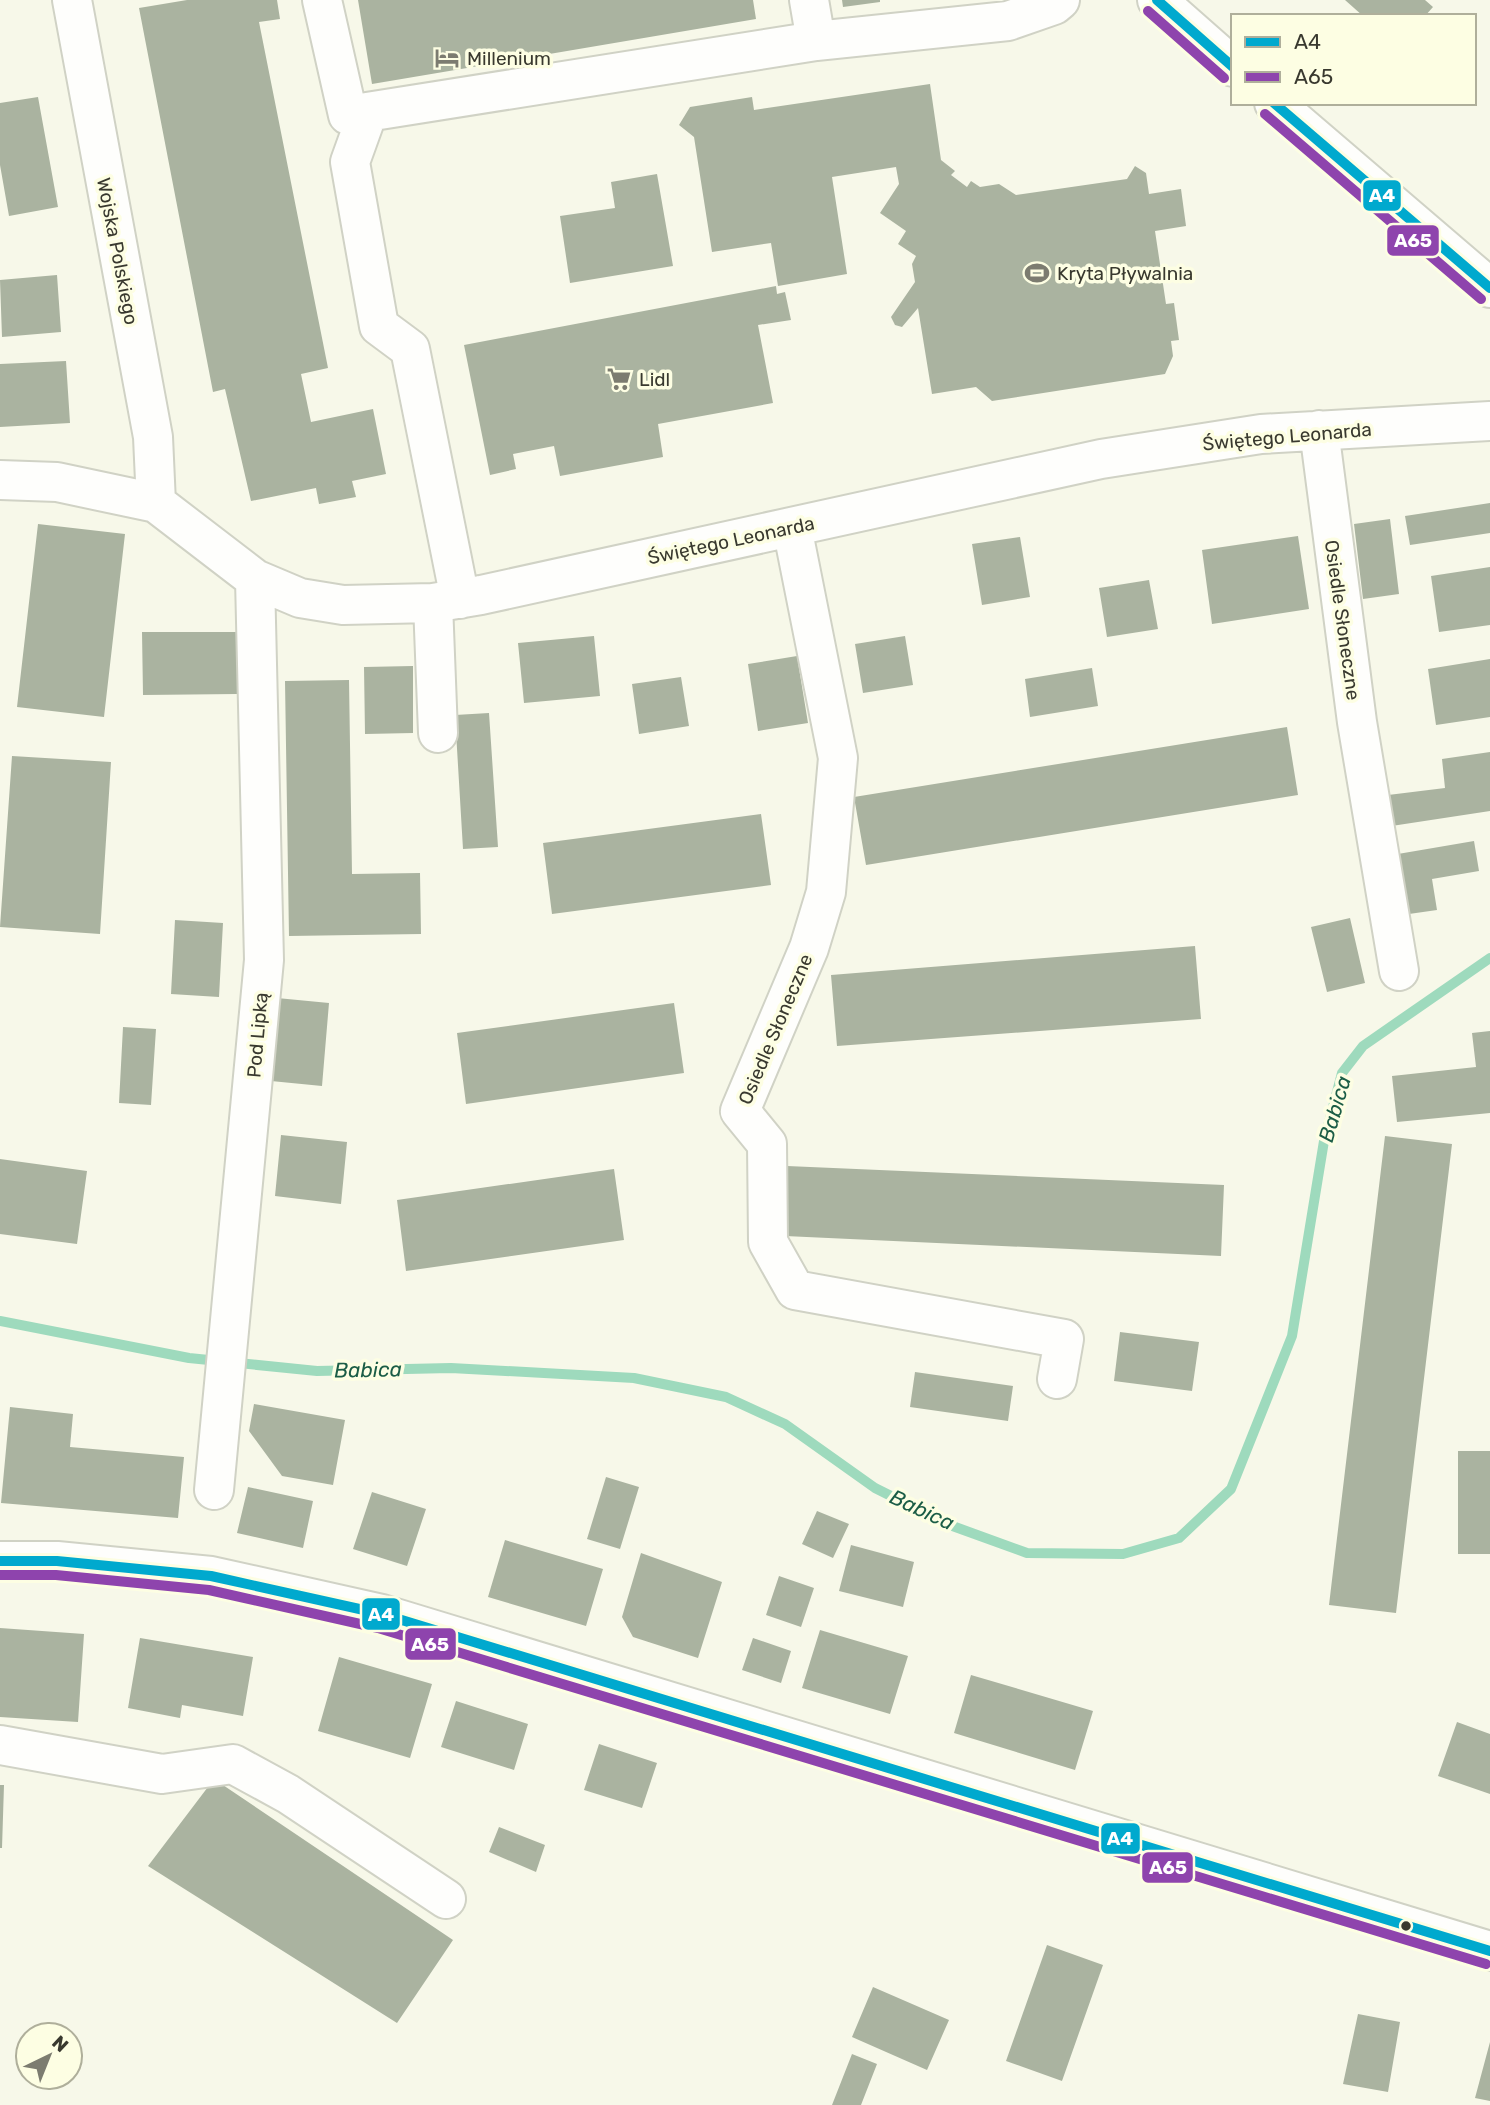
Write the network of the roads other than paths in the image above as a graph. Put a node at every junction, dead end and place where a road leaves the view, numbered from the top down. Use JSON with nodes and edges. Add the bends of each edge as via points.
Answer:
{"nodes":[{"id":1,"x":72,"y":0,"type":"edge"},
{"id":2,"x":323,"y":0,"type":"edge"},
{"id":3,"x":808,"y":0,"type":"edge"},
{"id":4,"x":1060,"y":0,"type":"edge"},
{"id":5,"x":1157,"y":0,"type":"edge"},
{"id":6,"x":816,"y":41,"type":"junction"},
{"id":7,"x":1231,"y":65,"type":"edge"},
{"id":8,"x":1276,"y":105,"type":"edge"},
{"id":9,"x":368,"y":112,"type":"junction"},
{"id":10,"x":1490,"y":288,"type":"edge"},
{"id":11,"x":1490,"y":421,"type":"edge"},
{"id":12,"x":1319,"y":430,"type":"junction"},
{"id":13,"x":0,"y":480,"type":"edge"},
{"id":14,"x":156,"y":503,"type":"junction"},
{"id":15,"x":792,"y":527,"type":"junction"},
{"id":16,"x":255,"y":579,"type":"junction"},
{"id":17,"x":447,"y":601,"type":"junction"},
{"id":18,"x":438,"y":733,"type":"dead end"},
{"id":19,"x":1399,"y":971,"type":"dead end"},
{"id":20,"x":1057,"y":1379,"type":"dead end"},
{"id":21,"x":214,"y":1490,"type":"dead end"},
{"id":22,"x":0,"y":1561,"type":"edge"},
{"id":23,"x":0,"y":1745,"type":"edge"},
{"id":24,"x":446,"y":1899,"type":"dead end"},
{"id":25,"x":1490,"y":1951,"type":"edge"}],
"edges":[{"from":1,"to":14,"type":"street","name":"Wojska Polskiego","via":[[153,437]]},
{"from":2,"to":9,"type":"street","via":[[348,116]]},
{"from":3,"to":6,"type":"street"},
{"from":4,"to":6,"type":"street","via":[[1008,21]]},
{"from":5,"to":7,"type":"street"},
{"from":6,"to":9,"type":"street"},
{"from":8,"to":10,"type":"street"},
{"from":9,"to":17,"type":"street","via":[[350,162],[379,326],[410,349]]},
{"from":11,"to":12,"type":"street","name":"Świętego Leonarda"},
{"from":12,"to":15,"type":"street","name":"Świętego Leonarda","via":[[1101,458]]},
{"from":12,"to":19,"type":"street","name":"Osiedle Słoneczne","via":[[1337,587]]},
{"from":13,"to":14,"type":"street","name":"Świętego Leonarda","via":[[57,482]]},
{"from":14,"to":16,"type":"street","name":"Świętego Leonarda"},
{"from":15,"to":17,"type":"street","name":"Świętego Leonarda"},
{"from":15,"to":20,"type":"street","name":"Osiedle Słoneczne","via":[[838,758],[827,892],[809,948],[740,1111],[767,1144],[768,1242],[795,1290],[1064,1339]]},
{"from":16,"to":17,"type":"street","name":"Świętego Leonarda","via":[[300,598],[343,605]]},
{"from":16,"to":21,"type":"street","name":"Pod Lipką","via":[[264,960]]},
{"from":17,"to":18,"type":"street"},
{"from":22,"to":25,"type":"street","via":[[57,1561],[211,1576],[382,1615]]},
{"from":23,"to":24,"type":"street","via":[[162,1774],[233,1764],[288,1794]]}]}
